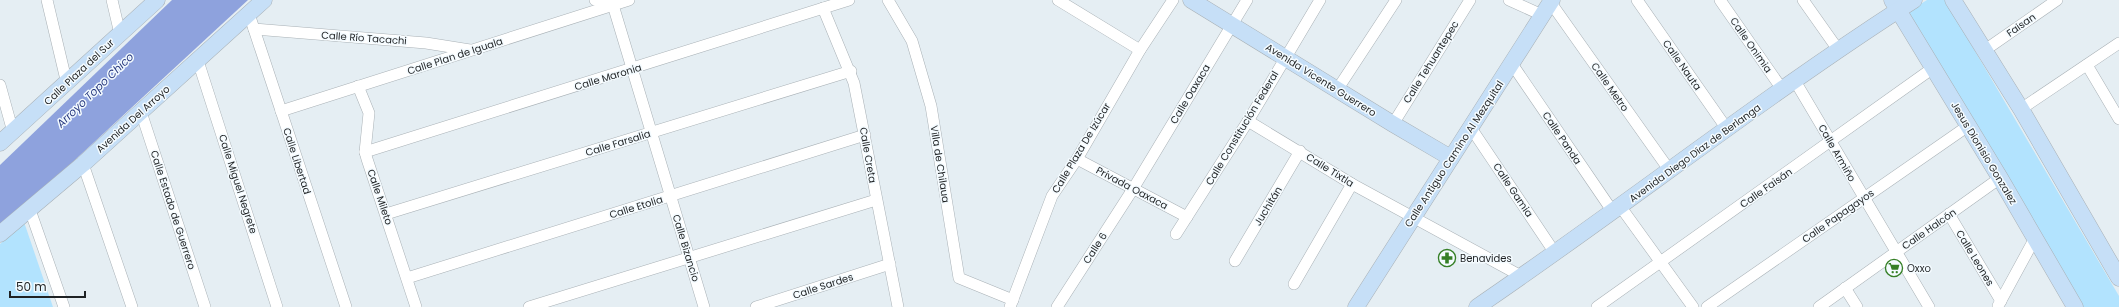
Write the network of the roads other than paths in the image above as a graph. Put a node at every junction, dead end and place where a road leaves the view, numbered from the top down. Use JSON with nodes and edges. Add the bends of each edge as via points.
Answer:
{"nodes":[{"id":1,"x":47,"y":0,"type":"edge"},
{"id":2,"x":112,"y":0,"type":"edge"},
{"id":3,"x":157,"y":0,"type":"edge"},
{"id":4,"x":264,"y":0,"type":"edge"},
{"id":5,"x":595,"y":0,"type":"edge"},
{"id":6,"x":629,"y":0,"type":"edge"},
{"id":7,"x":849,"y":0,"type":"edge"},
{"id":8,"x":888,"y":0,"type":"edge"},
{"id":9,"x":1058,"y":0,"type":"edge"},
{"id":10,"x":1173,"y":0,"type":"edge"},
{"id":11,"x":1191,"y":0,"type":"edge"},
{"id":12,"x":1247,"y":0,"type":"edge"},
{"id":13,"x":1320,"y":0,"type":"edge"},
{"id":14,"x":1396,"y":0,"type":"edge"},
{"id":15,"x":1470,"y":0,"type":"edge"},
{"id":16,"x":1509,"y":0,"type":"edge"},
{"id":17,"x":1637,"y":0,"type":"edge"},
{"id":18,"x":1720,"y":0,"type":"edge"},
{"id":19,"x":1803,"y":0,"type":"edge"},
{"id":20,"x":1914,"y":0,"type":"edge"},
{"id":21,"x":1953,"y":0,"type":"edge"},
{"id":22,"x":2057,"y":0,"type":"edge"},
{"id":23,"x":613,"y":5,"type":"junction"},
{"id":24,"x":1895,"y":5,"type":"edge"},
{"id":25,"x":1548,"y":6,"type":"edge"},
{"id":26,"x":823,"y":8,"type":"junction"},
{"id":27,"x":249,"y":14,"type":"junction"},
{"id":28,"x":1232,"y":25,"type":"junction"},
{"id":29,"x":254,"y":29,"type":"junction"},
{"id":30,"x":120,"y":34,"type":"junction"},
{"id":31,"x":2119,"y":43,"type":"edge"},
{"id":32,"x":473,"y":50,"type":"junction"},
{"id":33,"x":1140,"y":50,"type":"junction"},
{"id":34,"x":1985,"y":50,"type":"junction"},
{"id":35,"x":1839,"y":51,"type":"junction"},
{"id":36,"x":1285,"y":58,"type":"junction"},
{"id":37,"x":198,"y":61,"type":"junction"},
{"id":38,"x":1512,"y":64,"type":"junction"},
{"id":39,"x":2087,"y":65,"type":"junction"},
{"id":40,"x":1933,"y":68,"type":"junction"},
{"id":41,"x":632,"y":69,"type":"junction"},
{"id":42,"x":851,"y":71,"type":"junction"},
{"id":43,"x":67,"y":84,"type":"junction"},
{"id":44,"x":0,"y":85,"type":"edge"},
{"id":45,"x":1788,"y":85,"type":"junction"},
{"id":46,"x":358,"y":86,"type":"junction"},
{"id":47,"x":1337,"y":90,"type":"junction"},
{"id":48,"x":2,"y":101,"type":"edge"},
{"id":49,"x":2021,"y":109,"type":"junction"},
{"id":50,"x":281,"y":111,"type":"junction"},
{"id":51,"x":141,"y":112,"type":"junction"},
{"id":52,"x":2119,"y":119,"type":"edge"},
{"id":53,"x":1248,"y":121,"type":"junction"},
{"id":54,"x":1393,"y":124,"type":"junction"},
{"id":55,"x":1968,"y":126,"type":"junction"},
{"id":56,"x":1471,"y":128,"type":"junction"},
{"id":57,"x":1727,"y":129,"type":"junction"},
{"id":58,"x":13,"y":132,"type":"junction"},
{"id":59,"x":651,"y":133,"type":"junction"},
{"id":60,"x":865,"y":135,"type":"junction"},
{"id":61,"x":1832,"y":142,"type":"junction"},
{"id":62,"x":0,"y":143,"type":"edge"},
{"id":63,"x":365,"y":152,"type":"junction"},
{"id":64,"x":1300,"y":152,"type":"junction"},
{"id":65,"x":1451,"y":158,"type":"junction"},
{"id":66,"x":1076,"y":159,"type":"junction"},
{"id":67,"x":83,"y":164,"type":"junction"},
{"id":68,"x":1670,"y":171,"type":"junction"},
{"id":69,"x":2000,"y":178,"type":"junction"},
{"id":70,"x":1352,"y":184,"type":"junction"},
{"id":71,"x":1133,"y":189,"type":"junction"},
{"id":72,"x":670,"y":196,"type":"junction"},
{"id":73,"x":1864,"y":198,"type":"junction"},
{"id":74,"x":876,"y":200,"type":"junction"},
{"id":75,"x":1617,"y":209,"type":"junction"},
{"id":76,"x":30,"y":210,"type":"junction"},
{"id":77,"x":386,"y":214,"type":"junction"},
{"id":78,"x":1949,"y":214,"type":"junction"},
{"id":79,"x":1187,"y":217,"type":"junction"},
{"id":80,"x":1412,"y":218,"type":"junction"},
{"id":81,"x":0,"y":234,"type":"edge"},
{"id":82,"x":1176,"y":234,"type":"dead end"},
{"id":83,"x":2035,"y":238,"type":"junction"},
{"id":84,"x":1555,"y":252,"type":"junction"},
{"id":85,"x":1896,"y":252,"type":"junction"},
{"id":86,"x":689,"y":258,"type":"junction"},
{"id":87,"x":1235,"y":261,"type":"dead end"},
{"id":88,"x":1660,"y":262,"type":"junction"},
{"id":89,"x":890,"y":264,"type":"junction"},
{"id":90,"x":1521,"y":276,"type":"junction"},
{"id":91,"x":407,"y":278,"type":"junction"},
{"id":92,"x":2119,"y":278,"type":"edge"},
{"id":93,"x":1294,"y":284,"type":"dead end"},
{"id":94,"x":1845,"y":288,"type":"junction"},
{"id":95,"x":1012,"y":303,"type":"edge"},
{"id":96,"x":2000,"y":304,"type":"edge"},
{"id":97,"x":64,"y":307,"type":"edge"},
{"id":98,"x":132,"y":307,"type":"edge"},
{"id":99,"x":206,"y":307,"type":"edge"},
{"id":100,"x":278,"y":307,"type":"edge"},
{"id":101,"x":346,"y":307,"type":"edge"},
{"id":102,"x":416,"y":307,"type":"edge"},
{"id":103,"x":529,"y":307,"type":"edge"},
{"id":104,"x":704,"y":307,"type":"edge"},
{"id":105,"x":756,"y":307,"type":"edge"},
{"id":106,"x":898,"y":307,"type":"edge"},
{"id":107,"x":1057,"y":307,"type":"edge"},
{"id":108,"x":1356,"y":307,"type":"edge"},
{"id":109,"x":1477,"y":307,"type":"edge"},
{"id":110,"x":1598,"y":307,"type":"edge"},
{"id":111,"x":1693,"y":307,"type":"edge"},
{"id":112,"x":1707,"y":307,"type":"edge"},
{"id":113,"x":1819,"y":307,"type":"edge"},
{"id":114,"x":1856,"y":307,"type":"edge"},
{"id":115,"x":1929,"y":307,"type":"edge"},
{"id":116,"x":2075,"y":307,"type":"edge"}],
"edges":[{"from":1,"to":43,"type":"street"},
{"from":2,"to":30,"type":"street"},
{"from":3,"to":30,"type":"street","name":"Calle Plaza del Sur"},
{"from":4,"to":27,"type":"street","name":"Avenida Del Arroyo"},
{"from":5,"to":23,"type":"street"},
{"from":6,"to":23,"type":"street","name":"Calle Plan de Iguala"},
{"from":7,"to":26,"type":"street","name":"Calle Maronia"},
{"from":8,"to":95,"type":"street","name":"Villa de Chilaua","via":[[912,40],[931,106],[958,275],[961,280]]},
{"from":9,"to":33,"type":"street"},
{"from":10,"to":33,"type":"street","name":"Calle Plaza De Izúcar"},
{"from":11,"to":28,"type":"street","name":"Avenida Vicente Guerrero"},
{"from":12,"to":28,"type":"street","name":"Calle Oaxaca"},
{"from":13,"to":36,"type":"street","name":"Calle Constitución Federal"},
{"from":14,"to":47,"type":"street"},
{"from":15,"to":54,"type":"street","name":"Calle Tehuantepec"},
{"from":16,"to":25,"type":"street"},
{"from":17,"to":57,"type":"street","name":"Calle Nauta"},
{"from":18,"to":45,"type":"street","name":"Calle Onimia"},
{"from":19,"to":35,"type":"street"},
{"from":20,"to":24,"type":"street","name":"Avenida Diego Díaz de Berlanga"},
{"from":21,"to":34,"type":"street"},
{"from":22,"to":34,"type":"street","name":"Faisan"},
{"from":23,"to":32,"type":"street","name":"Calle Plan de Iguala"},
{"from":23,"to":41,"type":"street","name":"Calle Bizancio"},
{"from":24,"to":35,"type":"street","name":"Avenida Diego Díaz de Berlanga"},
{"from":24,"to":40,"type":"street","name":"Jesus Dionisio Gonzalez"},
{"from":25,"to":38,"type":"street","name":"Calle Antiguo Camino Al Mezquital"},
{"from":25,"to":68,"type":"street","name":"Calle Metro"},
{"from":26,"to":41,"type":"street","name":"Calle Maronia"},
{"from":26,"to":42,"type":"street","name":"Calle Creta"},
{"from":27,"to":29,"type":"street","name":"Calle Libertad"},
{"from":27,"to":37,"type":"street","name":"Avenida Del Arroyo"},
{"from":28,"to":36,"type":"street","name":"Avenida Vicente Guerrero"},
{"from":28,"to":71,"type":"street","name":"Calle Oaxaca"},
{"from":29,"to":32,"type":"street","name":"Calle Río Tacachi","via":[[426,43]]},
{"from":29,"to":50,"type":"street","name":"Calle Libertad"},
{"from":30,"to":43,"type":"street","name":"Calle Plaza del Sur"},
{"from":31,"to":39,"type":"street"},
{"from":32,"to":46,"type":"street","name":"Calle Plan de Iguala"},
{"from":33,"to":66,"type":"street","name":"Calle Plaza De Izúcar"},
{"from":34,"to":49,"type":"street"},
{"from":35,"to":45,"type":"street","name":"Avenida Diego Díaz de Berlanga"},
{"from":36,"to":47,"type":"street","name":"Avenida Vicente Guerrero"},
{"from":36,"to":53,"type":"street","name":"Calle Constitución Federal"},
{"from":37,"to":51,"type":"street","name":"Avenida Del Arroyo"},
{"from":37,"to":100,"type":"street","name":"Calle Miguel Negrete"},
{"from":38,"to":56,"type":"street","name":"Calle Antiguo Camino Al Mezquital"},
{"from":38,"to":75,"type":"street","name":"Calle Panda"},
{"from":39,"to":49,"type":"street"},
{"from":39,"to":52,"type":"street"},
{"from":40,"to":55,"type":"street","name":"Jesus Dionisio Gonzalez"},
{"from":40,"to":61,"type":"street","name":"Calle Faisán"},
{"from":41,"to":59,"type":"street","name":"Calle Bizancio"},
{"from":41,"to":63,"type":"street","name":"Calle Maronia"},
{"from":42,"to":59,"type":"street","name":"Calle Farsalia"},
{"from":42,"to":60,"type":"street","name":"Calle Creta"},
{"from":43,"to":58,"type":"street","name":"Calle Plaza del Sur"},
{"from":44,"to":48,"type":"street"},
{"from":45,"to":57,"type":"street","name":"Avenida Diego Díaz de Berlanga"},
{"from":45,"to":61,"type":"street","name":"Calle Armiño"},
{"from":46,"to":50,"type":"street","name":"Calle Plan de Iguala"},
{"from":46,"to":63,"type":"street","name":"Calle Mileto","via":[[369,113]]},
{"from":47,"to":54,"type":"street","name":"Avenida Vicente Guerrero"},
{"from":48,"to":58,"type":"street"},
{"from":49,"to":92,"type":"street"},
{"from":50,"to":101,"type":"street","name":"Calle Libertad"},
{"from":51,"to":67,"type":"street","name":"Avenida Del Arroyo"},
{"from":51,"to":99,"type":"street","name":"Calle Estado de Guerrero"},
{"from":53,"to":64,"type":"street","name":"Calle Tixtla"},
{"from":53,"to":79,"type":"street","name":"Calle Constitución Federal"},
{"from":54,"to":65,"type":"street","name":"Avenida Vicente Guerrero"},
{"from":55,"to":69,"type":"street","name":"Jesus Dionisio Gonzalez"},
{"from":55,"to":73,"type":"street","name":"Calle Papagayos"},
{"from":56,"to":65,"type":"street","name":"Calle Antiguo Camino Al Mezquital"},
{"from":56,"to":84,"type":"street","name":"Calle Gamia"},
{"from":57,"to":68,"type":"street","name":"Avenida Diego Díaz de Berlanga"},
{"from":58,"to":62,"type":"street","name":"Calle Plaza del Sur"},
{"from":59,"to":72,"type":"street","name":"Calle Bizancio"},
{"from":59,"to":77,"type":"street","name":"Calle Farsalia"},
{"from":60,"to":72,"type":"street","name":"Calle Etolia"},
{"from":60,"to":74,"type":"street","name":"Calle Creta"},
{"from":61,"to":73,"type":"street","name":"Calle Armiño"},
{"from":61,"to":88,"type":"street","name":"Calle Faisán"},
{"from":63,"to":77,"type":"street","name":"Calle Mileto"},
{"from":64,"to":70,"type":"street","name":"Calle Tixtla"},
{"from":64,"to":87,"type":"street","name":"Juchitán"},
{"from":65,"to":80,"type":"street","name":"Calle Antiguo Camino Al Mezquital"},
{"from":66,"to":71,"type":"street","name":"Privada Oaxaca"},
{"from":66,"to":95,"type":"street","name":"Calle Plaza De Izúcar","via":[[1049,202]]},
{"from":67,"to":76,"type":"street","name":"Avenida Del Arroyo"},
{"from":67,"to":98,"type":"street"},
{"from":68,"to":75,"type":"street","name":"Avenida Diego Díaz de Berlanga"},
{"from":69,"to":78,"type":"street","name":"Calle Halcón"},
{"from":69,"to":83,"type":"street","name":"Jesus Dionisio Gonzalez"},
{"from":70,"to":80,"type":"street","name":"Calle Tixtla"},
{"from":70,"to":93,"type":"street"},
{"from":71,"to":79,"type":"street","name":"Privada Oaxaca"},
{"from":71,"to":107,"type":"street","name":"Calle 6"},
{"from":72,"to":86,"type":"street","name":"Calle Bizancio"},
{"from":72,"to":91,"type":"street","name":"Calle Etolia"},
{"from":73,"to":85,"type":"street","name":"Calle Armiño"},
{"from":73,"to":112,"type":"street","name":"Calle Papagayos"},
{"from":74,"to":86,"type":"street"},
{"from":74,"to":89,"type":"street","name":"Calle Creta"},
{"from":75,"to":84,"type":"street","name":"Avenida Diego Díaz de Berlanga"},
{"from":75,"to":88,"type":"street","name":"Calle Panda"},
{"from":76,"to":81,"type":"street","name":"Avenida Del Arroyo"},
{"from":76,"to":97,"type":"street"},
{"from":77,"to":91,"type":"street","name":"Calle Mileto"},
{"from":78,"to":85,"type":"street","name":"Calle Halcón"},
{"from":78,"to":96,"type":"street","name":"Calle Leones"},
{"from":79,"to":82,"type":"street","name":"Calle Constitución Federal"},
{"from":80,"to":90,"type":"street","name":"Calle Tixtla"},
{"from":80,"to":108,"type":"street","name":"Calle Antiguo Camino Al Mezquital"},
{"from":83,"to":96,"type":"street"},
{"from":83,"to":116,"type":"street","name":"Jesus Dionisio Gonzalez"},
{"from":84,"to":90,"type":"street","name":"Avenida Diego Díaz de Berlanga"},
{"from":85,"to":94,"type":"street","name":"Calle Halcón"},
{"from":85,"to":115,"type":"street","name":"Calle Armiño"},
{"from":86,"to":103,"type":"street"},
{"from":86,"to":104,"type":"street","name":"Calle Bizancio"},
{"from":88,"to":110,"type":"street","name":"Calle Faisán"},
{"from":88,"to":111,"type":"street","name":"Calle Panda"},
{"from":89,"to":105,"type":"street","name":"Calle Sardes"},
{"from":89,"to":106,"type":"street","name":"Calle Creta"},
{"from":90,"to":109,"type":"street","name":"Avenida Diego Díaz de Berlanga"},
{"from":91,"to":102,"type":"street","name":"Calle Mileto"},
{"from":94,"to":113,"type":"street","name":"Calle Halcón"},
{"from":94,"to":114,"type":"street"}]}
